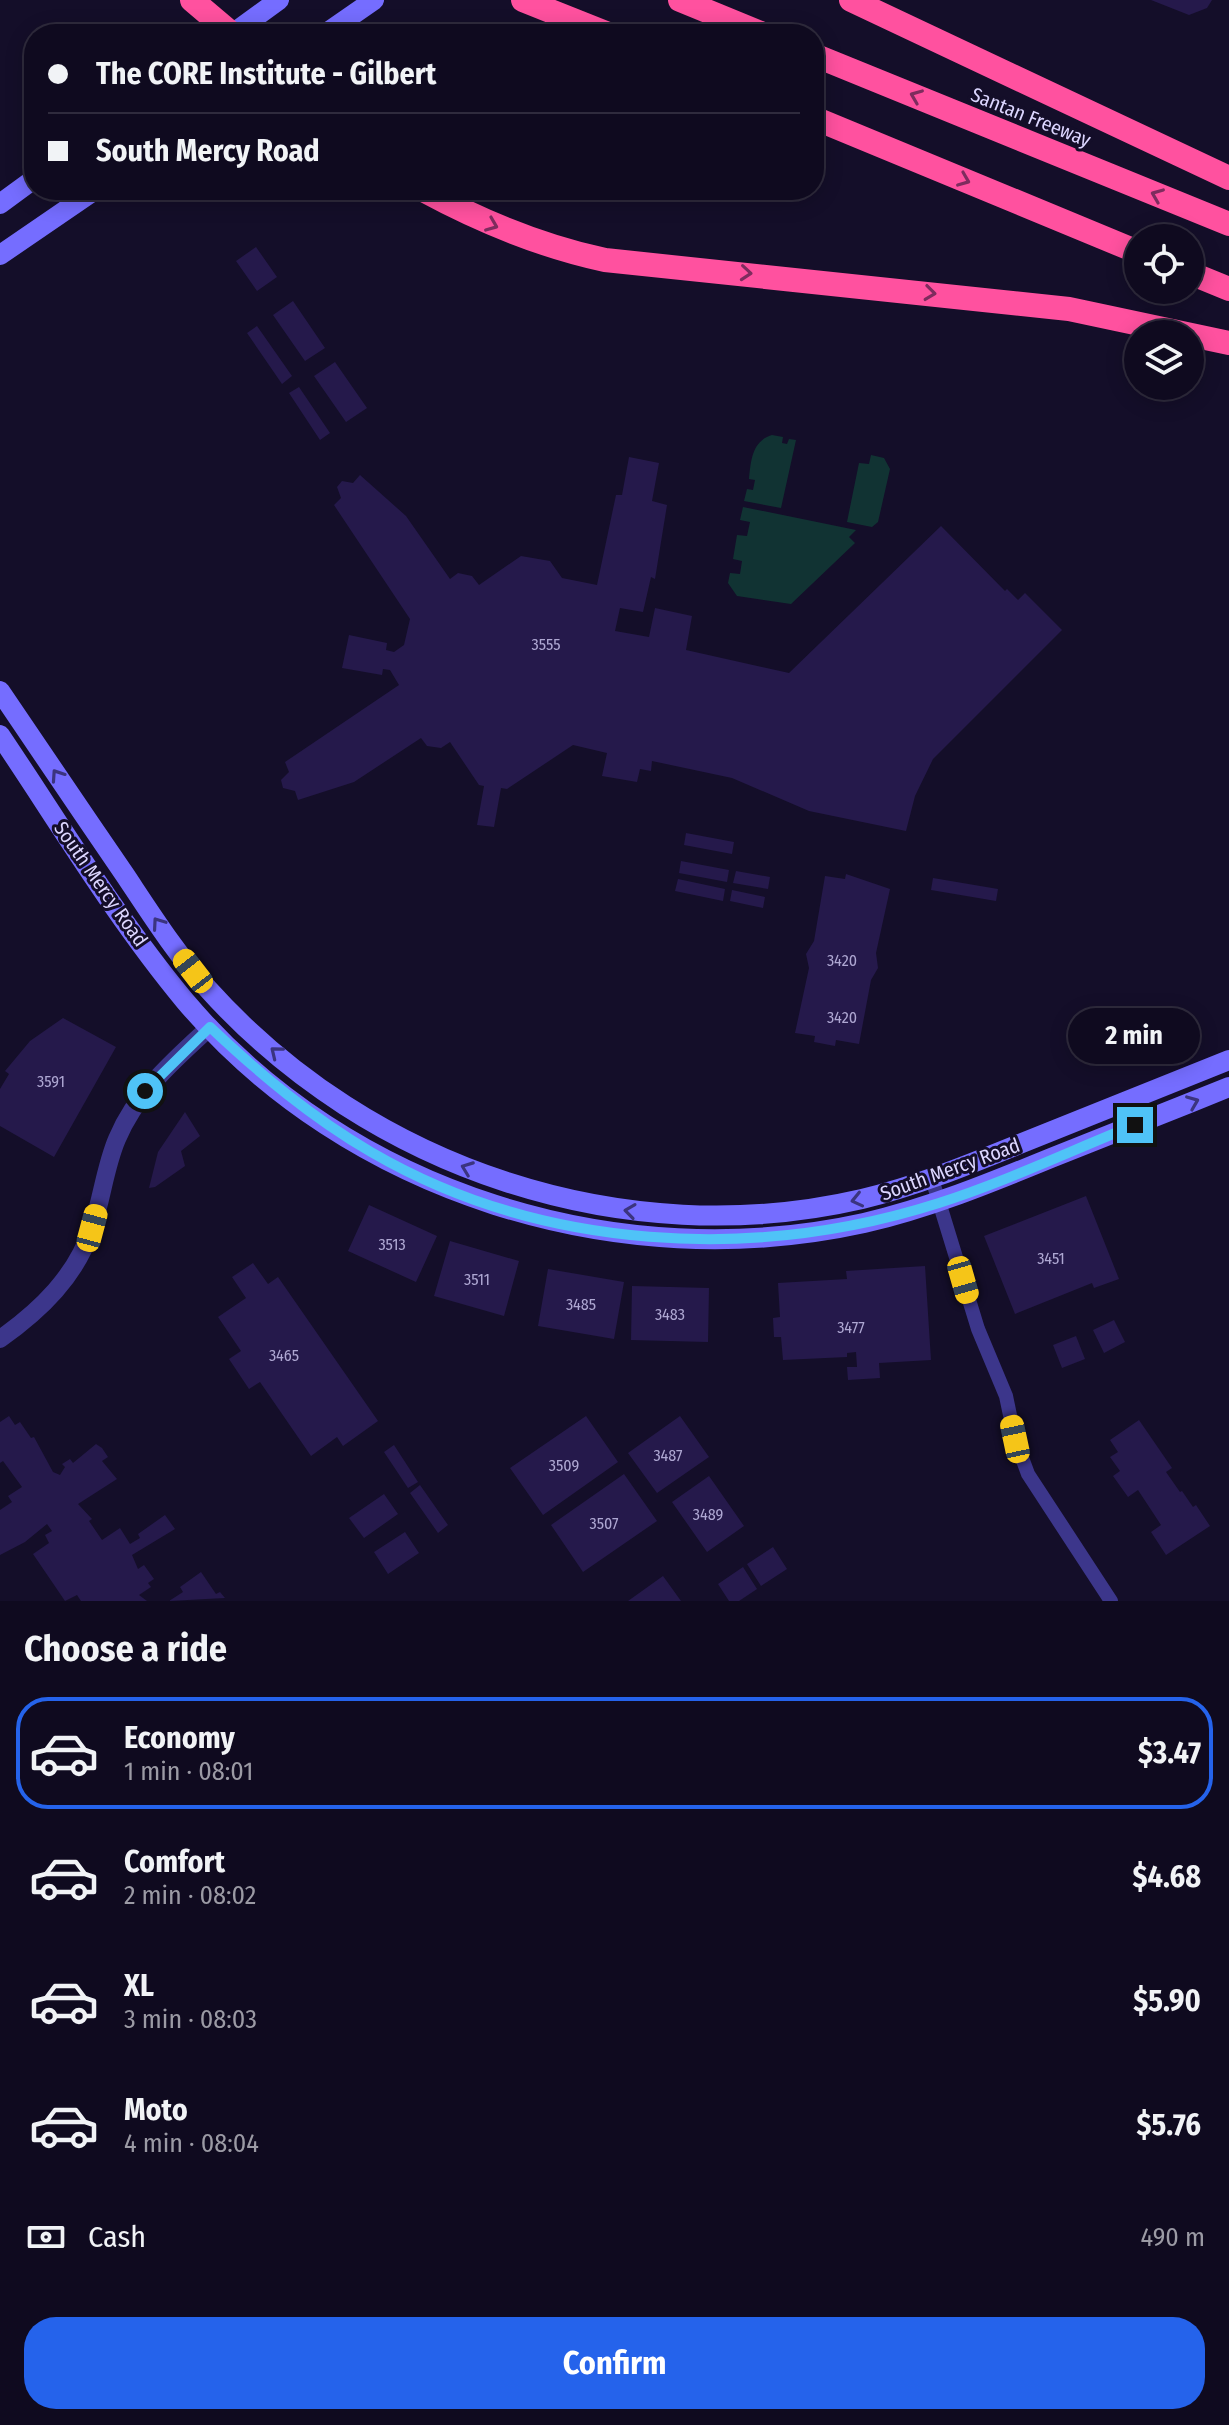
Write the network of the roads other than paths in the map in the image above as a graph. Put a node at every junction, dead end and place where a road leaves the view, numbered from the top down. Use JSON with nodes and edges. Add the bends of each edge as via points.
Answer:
{"nodes":[{"id":1,"x":192,"y":0,"type":"edge"},
{"id":2,"x":279,"y":0,"type":"edge"},
{"id":3,"x":523,"y":0,"type":"edge"},
{"id":4,"x":680,"y":0,"type":"edge"},
{"id":5,"x":851,"y":0,"type":"edge"},
{"id":6,"x":366,"y":6,"type":"edge"},
{"id":7,"x":220,"y":24,"type":"edge"},
{"id":8,"x":246,"y":24,"type":"edge"},
{"id":9,"x":340,"y":24,"type":"edge"},
{"id":10,"x":583,"y":24,"type":"edge"},
{"id":11,"x":739,"y":24,"type":"edge"},
{"id":12,"x":824,"y":59,"type":"edge"},
{"id":13,"x":824,"y":122,"type":"edge"},
{"id":14,"x":1229,"y":178,"type":"edge"},
{"id":15,"x":24,"y":186,"type":"edge"},
{"id":16,"x":80,"y":200,"type":"edge"},
{"id":17,"x":442,"y":200,"type":"edge"},
{"id":18,"x":0,"y":204,"type":"edge"},
{"id":19,"x":1229,"y":224,"type":"edge"},
{"id":20,"x":1124,"y":246,"type":"edge"},
{"id":21,"x":0,"y":255,"type":"edge"},
{"id":22,"x":1204,"y":279,"type":"edge"},
{"id":23,"x":1229,"y":289,"type":"edge"},
{"id":24,"x":1229,"y":343,"type":"edge"},
{"id":25,"x":0,"y":691,"type":"edge"},
{"id":26,"x":0,"y":735,"type":"edge"},
{"id":27,"x":226,"y":1009,"type":"junction"},
{"id":28,"x":210,"y":1027,"type":"junction"},
{"id":29,"x":1229,"y":1060,"type":"edge"},
{"id":30,"x":1229,"y":1087,"type":"edge"},
{"id":31,"x":932,"y":1179,"type":"junction"},
{"id":32,"x":940,"y":1203,"type":"junction"},
{"id":33,"x":0,"y":1339,"type":"edge"},
{"id":34,"x":1111,"y":1601,"type":"edge"}],
"edges":[{"from":1,"to":7,"type":"highway"},
{"from":2,"to":8,"type":"main road"},
{"from":3,"to":10,"type":"highway"},
{"from":4,"to":11,"type":"highway"},
{"from":5,"to":14,"type":"highway"},
{"from":6,"to":9,"type":"main road"},
{"from":19,"to":12,"type":"highway","name":"Santan Freeway","one_way":true},
{"from":13,"to":20,"type":"highway","one_way":true},
{"from":15,"to":18,"type":"main road"},
{"from":16,"to":21,"type":"main road"},
{"from":17,"to":24,"type":"highway","one_way":true,"via":[[548,248],[605,260],[1069,309]]},
{"from":22,"to":23,"type":"highway"},
{"from":27,"to":25,"type":"main road","name":"South Mercy Road","one_way":true,"via":[[182,956]]},
{"from":26,"to":28,"type":"main road","name":"South Mercy Road","via":[[132,931]]},
{"from":27,"to":28,"type":"main road"},
{"from":31,"to":27,"type":"main road","name":"South Mercy Road","one_way":true,"via":[[829,1206],[755,1214],[643,1213],[562,1199],[455,1163],[383,1130],[290,1064]]},
{"from":28,"to":32,"type":"main road","name":"South Mercy Road","via":[[273,1086],[373,1153],[470,1196],[534,1217],[630,1235],[757,1239],[833,1229]]},
{"from":28,"to":33,"type":"street","via":[[133,1107],[116,1140],[92,1228],[75,1265],[36,1312]]},
{"from":29,"to":31,"type":"main road","name":"South Mercy Road"},
{"from":32,"to":30,"type":"main road","name":"South Mercy Road","one_way":true},
{"from":31,"to":32,"type":"street"},
{"from":32,"to":34,"type":"street","via":[[1028,1474]]}]}
